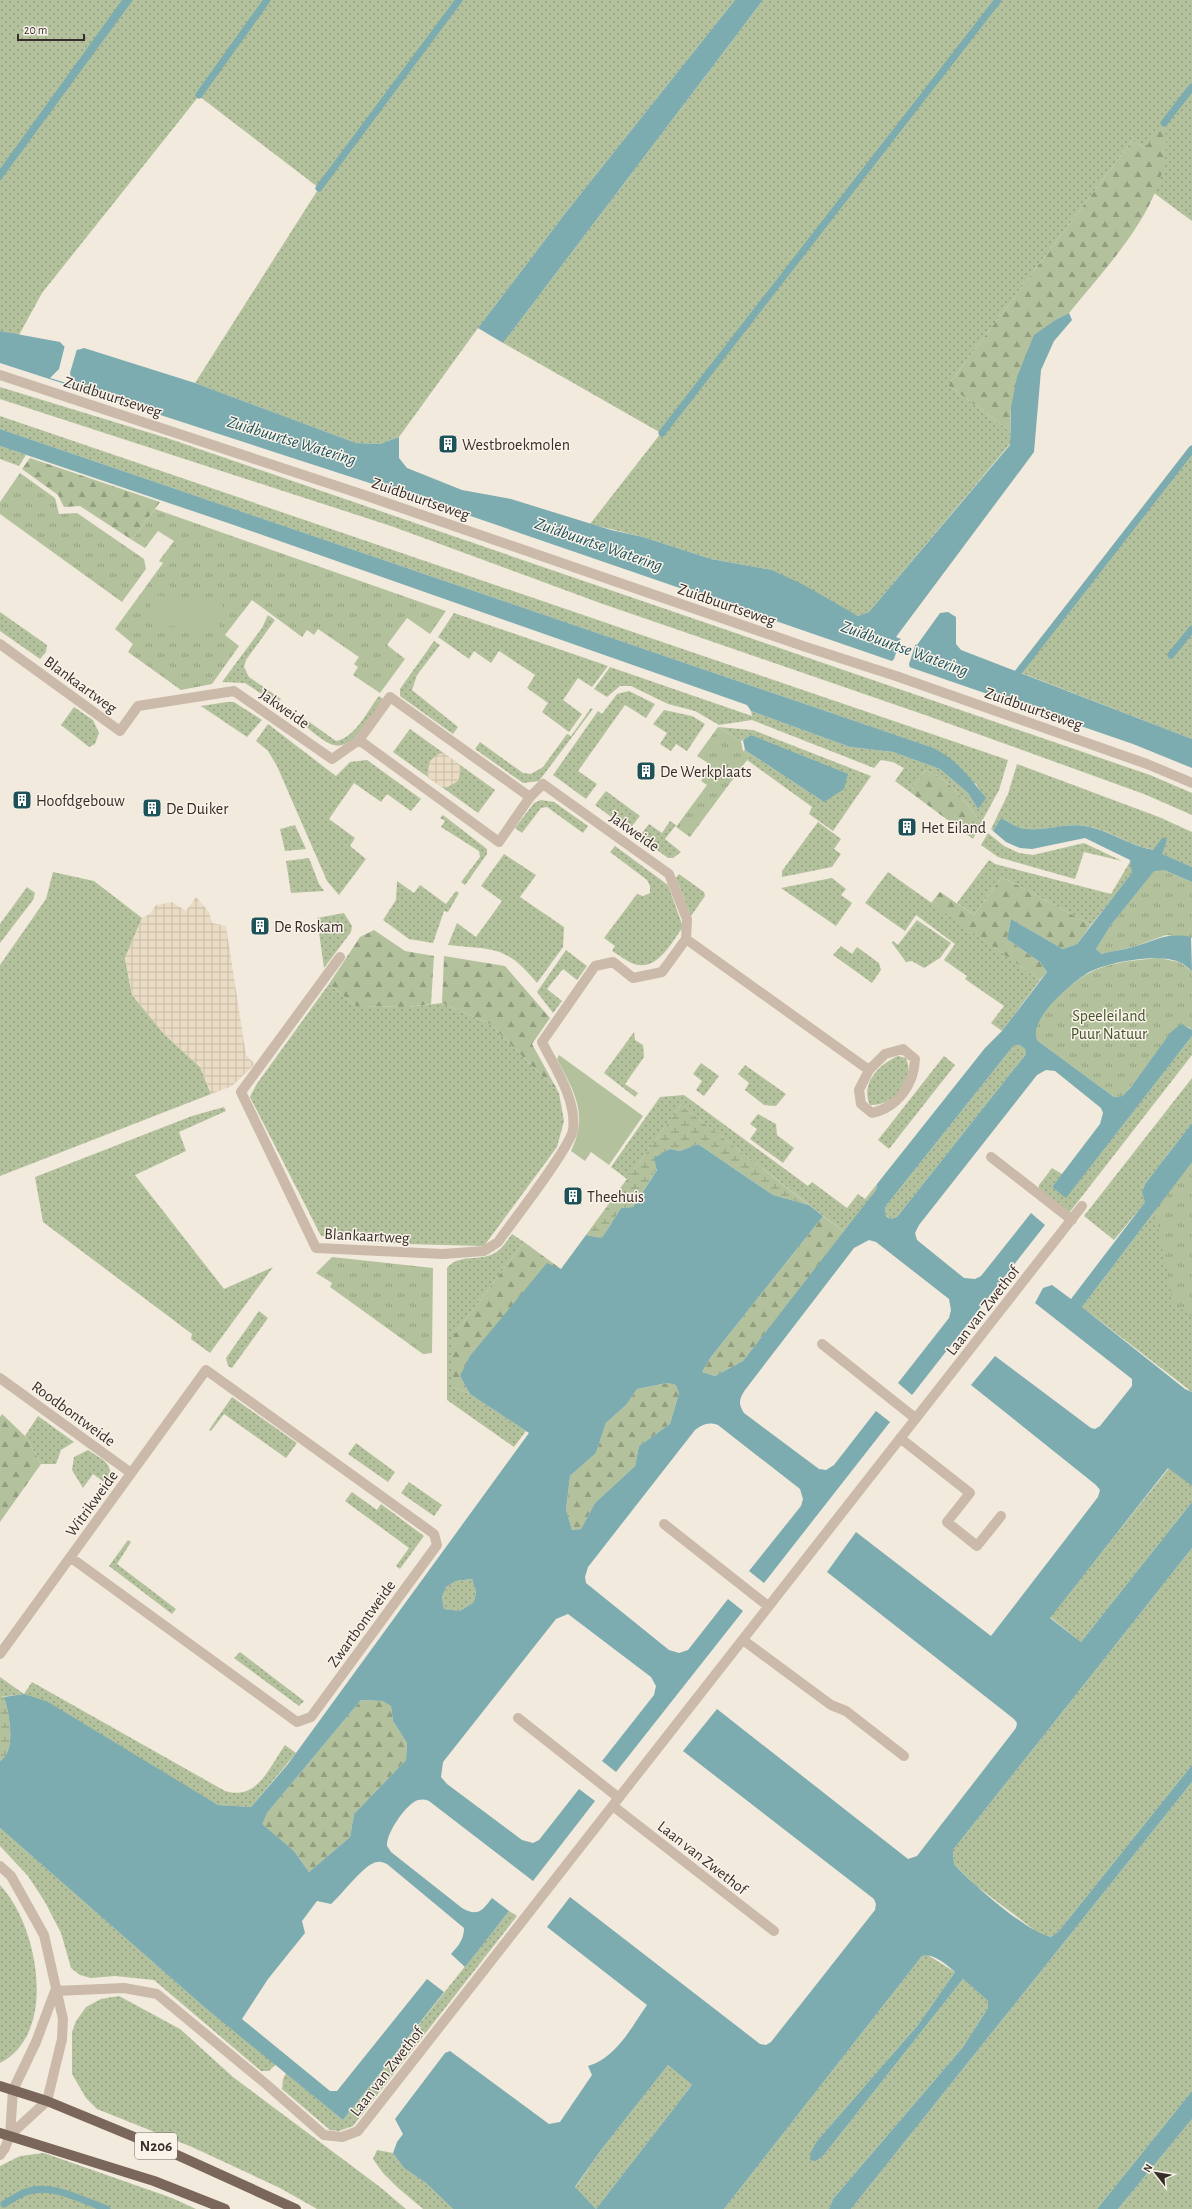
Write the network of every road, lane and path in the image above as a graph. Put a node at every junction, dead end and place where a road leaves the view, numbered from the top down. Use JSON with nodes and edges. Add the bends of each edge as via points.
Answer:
{"nodes":[{"id":1,"x":0,"y":375,"type":"edge"},
{"id":2,"x":0,"y":644,"type":"edge"},
{"id":3,"x":184,"y":698,"type":"joint"},
{"id":4,"x":360,"y":740,"type":"junction"},
{"id":5,"x":1192,"y":783,"type":"edge"},
{"id":6,"x":530,"y":797,"type":"junction"},
{"id":7,"x":686,"y":939,"type":"junction"},
{"id":8,"x":340,"y":956,"type":"dead end"},
{"id":9,"x":869,"y":1070,"type":"junction"},
{"id":10,"x":991,"y":1157,"type":"dead end"},
{"id":11,"x":1082,"y":1206,"type":"dead end"},
{"id":12,"x":1072,"y":1220,"type":"junction"},
{"id":13,"x":822,"y":1344,"type":"dead end"},
{"id":14,"x":206,"y":1370,"type":"joint"},
{"id":15,"x":0,"y":1378,"type":"edge"},
{"id":16,"x":915,"y":1418,"type":"junction"},
{"id":17,"x":900,"y":1438,"type":"junction"},
{"id":18,"x":131,"y":1473,"type":"junction"},
{"id":19,"x":1001,"y":1516,"type":"dead end"},
{"id":20,"x":664,"y":1524,"type":"dead end"},
{"id":21,"x":70,"y":1557,"type":"junction"},
{"id":22,"x":768,"y":1606,"type":"junction"},
{"id":23,"x":743,"y":1640,"type":"junction"},
{"id":24,"x":0,"y":1654,"type":"edge"},
{"id":25,"x":518,"y":1718,"type":"dead end"},
{"id":26,"x":904,"y":1756,"type":"dead end"},
{"id":27,"x":616,"y":1802,"type":"junction"},
{"id":28,"x":0,"y":1866,"type":"edge"},
{"id":29,"x":774,"y":1931,"type":"dead end"},
{"id":30,"x":55,"y":1991,"type":"junction"},
{"id":31,"x":0,"y":2086,"type":"edge"},
{"id":32,"x":13,"y":2090,"type":"junction"},
{"id":33,"x":47,"y":2101,"type":"junction"},
{"id":34,"x":0,"y":2132,"type":"edge"},
{"id":35,"x":10,"y":2135,"type":"junction"},
{"id":36,"x":0,"y":2155,"type":"edge"},
{"id":37,"x":225,"y":2209,"type":"edge"},
{"id":38,"x":296,"y":2209,"type":"edge"}],
"edges":[{"from":1,"to":5,"type":"street","name":"Zuidbuurtseweg","via":[[361,494],[896,676],[1147,764]]},
{"from":2,"to":3,"type":"street","name":"Blankaartweg","via":[[120,731],[138,706]]},
{"from":3,"to":4,"type":"street","name":"Jakweide","via":[[234,691],[332,759]]},
{"from":4,"to":6,"type":"street","name":"Jakweide","via":[[390,697]]},
{"from":4,"to":6,"type":"street","name":"Jakweide","via":[[499,842]]},
{"from":6,"to":7,"type":"street","name":"Jakweide","via":[[543,784],[669,874],[688,919]]},
{"from":7,"to":8,"type":"street","name":"Blankaartweg","via":[[662,972],[633,978],[613,962],[595,966],[542,1042],[572,1109],[573,1131],[561,1153],[498,1242],[484,1251],[443,1254],[316,1248],[241,1092]]},
{"from":7,"to":9,"type":"street"},
{"from":9,"to":9,"type":"street","via":[[859,1090],[861,1104],[872,1113],[885,1110],[903,1094],[914,1073],[915,1058],[903,1049],[885,1054]]},
{"from":10,"to":12,"type":"street"},
{"from":11,"to":12,"type":"street","name":"Laan van Zwethof"},
{"from":12,"to":16,"type":"street","name":"Laan van Zwethof"},
{"from":13,"to":16,"type":"street"},
{"from":14,"to":18,"type":"street","name":"Witrikweide"},
{"from":14,"to":21,"type":"street","name":"Zwartbontweide","via":[[434,1534],[437,1545],[311,1717],[297,1722]]},
{"from":15,"to":18,"type":"street","name":"Roodbontweide"},
{"from":16,"to":17,"type":"street","name":"Laan van Zwethof"},
{"from":17,"to":19,"type":"street","via":[[970,1493],[947,1522],[977,1546]]},
{"from":17,"to":22,"type":"street","name":"Laan van Zwethof"},
{"from":18,"to":21,"type":"street","name":"Witrikweide"},
{"from":20,"to":22,"type":"street"},
{"from":21,"to":24,"type":"street","name":"Witrikweide"},
{"from":22,"to":23,"type":"street","name":"Laan van Zwethof"},
{"from":23,"to":26,"type":"street","via":[[831,1705],[846,1711]]},
{"from":23,"to":27,"type":"street","name":"Laan van Zwethof"},
{"from":25,"to":27,"type":"street","name":"Laan van Zwethof"},
{"from":27,"to":29,"type":"street","name":"Laan van Zwethof"},
{"from":27,"to":30,"type":"street","name":"Laan van Zwethof","via":[[358,2132],[342,2137],[324,2135],[157,1994],[124,1988]]},
{"from":28,"to":30,"type":"street","via":[[10,1876],[44,1935]]},
{"from":30,"to":32,"type":"street","via":[[36,2042]]},
{"from":30,"to":33,"type":"street","via":[[64,2019],[62,2039]]},
{"from":31,"to":32,"type":"main road","number":"N206"},
{"from":32,"to":33,"type":"main road","number":"N206"},
{"from":32,"to":35,"type":"street"},
{"from":33,"to":35,"type":"street"},
{"from":33,"to":38,"type":"main road","number":"N206","via":[[166,2150]]},
{"from":34,"to":35,"type":"main road","number":"N206"},
{"from":35,"to":36,"type":"street"},
{"from":35,"to":37,"type":"main road","number":"N206","via":[[154,2181]]}]}
